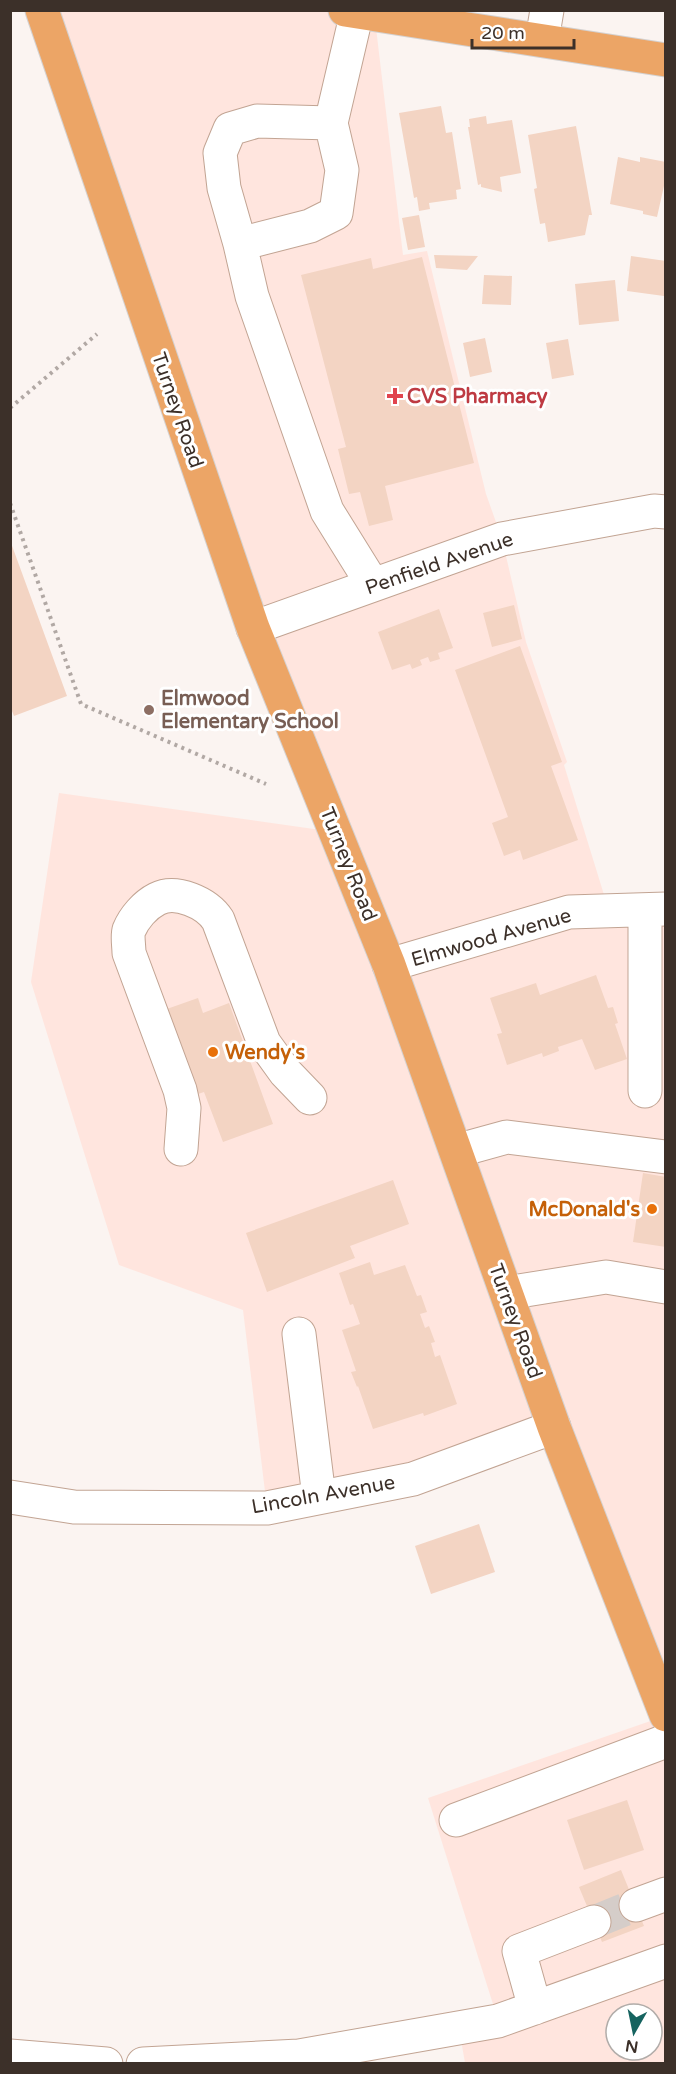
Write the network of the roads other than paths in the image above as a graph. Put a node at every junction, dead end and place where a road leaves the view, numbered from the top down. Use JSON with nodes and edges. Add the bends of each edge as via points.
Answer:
{"nodes":[{"id":1,"x":42,"y":10,"type":"edge"},
{"id":2,"x":351,"y":11,"type":"edge"},
{"id":3,"x":544,"y":26,"type":"edge"},
{"id":4,"x":666,"y":60,"type":"edge"},
{"id":5,"x":331,"y":123,"type":"junction"},
{"id":6,"x":240,"y":244,"type":"junction"},
{"id":7,"x":666,"y":512,"type":"edge"},
{"id":8,"x":373,"y":585,"type":"junction"},
{"id":9,"x":253,"y":628,"type":"junction"},
{"id":10,"x":655,"y":909,"type":"edge"},
{"id":11,"x":389,"y":965,"type":"junction"},
{"id":12,"x":645,"y":1091,"type":"dead end"},
{"id":13,"x":310,"y":1098,"type":"dead end"},
{"id":14,"x":181,"y":1149,"type":"dead end"},
{"id":15,"x":456,"y":1151,"type":"junction"},
{"id":16,"x":666,"y":1157,"type":"edge"},
{"id":17,"x":666,"y":1287,"type":"edge"},
{"id":18,"x":507,"y":1293,"type":"junction"},
{"id":19,"x":299,"y":1334,"type":"dead end"},
{"id":20,"x":554,"y":1427,"type":"junction"},
{"id":21,"x":10,"y":1497,"type":"edge"},
{"id":22,"x":319,"y":1497,"type":"junction"},
{"id":23,"x":657,"y":1671,"type":"edge"},
{"id":24,"x":666,"y":1715,"type":"edge"},
{"id":25,"x":666,"y":1741,"type":"edge"},
{"id":26,"x":456,"y":1820,"type":"dead end"},
{"id":27,"x":666,"y":1894,"type":"edge"},
{"id":28,"x":636,"y":1905,"type":"tunnel mouth"},
{"id":29,"x":594,"y":1922,"type":"tunnel mouth"},
{"id":30,"x":666,"y":1961,"type":"edge"},
{"id":31,"x":535,"y":2008,"type":"junction"},
{"id":32,"x":10,"y":2056,"type":"edge"},
{"id":33,"x":106,"y":2064,"type":"edge"},
{"id":34,"x":143,"y":2064,"type":"edge"}],
"edges":[{"from":1,"to":9,"type":"main road","name":"Turney Road"},
{"from":2,"to":3,"type":"main road"},
{"from":2,"to":5,"type":"street"},
{"from":3,"to":4,"type":"main road"},
{"from":5,"to":6,"type":"street","via":[[342,170],[336,213],[310,226]]},
{"from":5,"to":6,"type":"street","via":[[257,121],[230,129],[220,153],[224,188]]},
{"from":6,"to":8,"type":"street","via":[[252,296],[327,511]]},
{"from":7,"to":8,"type":"street","name":"Penfield Avenue","via":[[502,539]]},
{"from":8,"to":9,"type":"street","name":"Penfield Avenue"},
{"from":9,"to":11,"type":"main road","name":"Turney Road"},
{"from":10,"to":11,"type":"street","name":"Elmwood Avenue","via":[[569,912]]},
{"from":10,"to":12,"type":"street"},
{"from":11,"to":15,"type":"main road","name":"Turney Road"},
{"from":13,"to":14,"type":"street","via":[[264,1043],[212,911],[195,900],[158,898],[139,913],[128,931],[129,952],[180,1090],[184,1107]]},
{"from":15,"to":16,"type":"street","via":[[507,1137]]},
{"from":15,"to":18,"type":"main road","name":"Turney Road"},
{"from":17,"to":18,"type":"street","via":[[606,1276]]},
{"from":18,"to":20,"type":"main road","name":"Turney Road"},
{"from":19,"to":22,"type":"street"},
{"from":20,"to":22,"type":"street","name":"Lincoln Avenue","via":[[412,1479]]},
{"from":20,"to":23,"type":"main road","name":"Turney Road"},
{"from":21,"to":22,"type":"street","name":"Lincoln Avenue","via":[[74,1507],[267,1508]]},
{"from":23,"to":24,"type":"main road","name":"Turney Road"},
{"from":25,"to":26,"type":"street"},
{"from":27,"to":28,"type":"street"},
{"from":29,"to":31,"type":"street","via":[[519,1951]]},
{"from":30,"to":31,"type":"street"},
{"from":31,"to":34,"type":"street","via":[[498,2021],[299,2056]]},
{"from":32,"to":33,"type":"street"}]}
